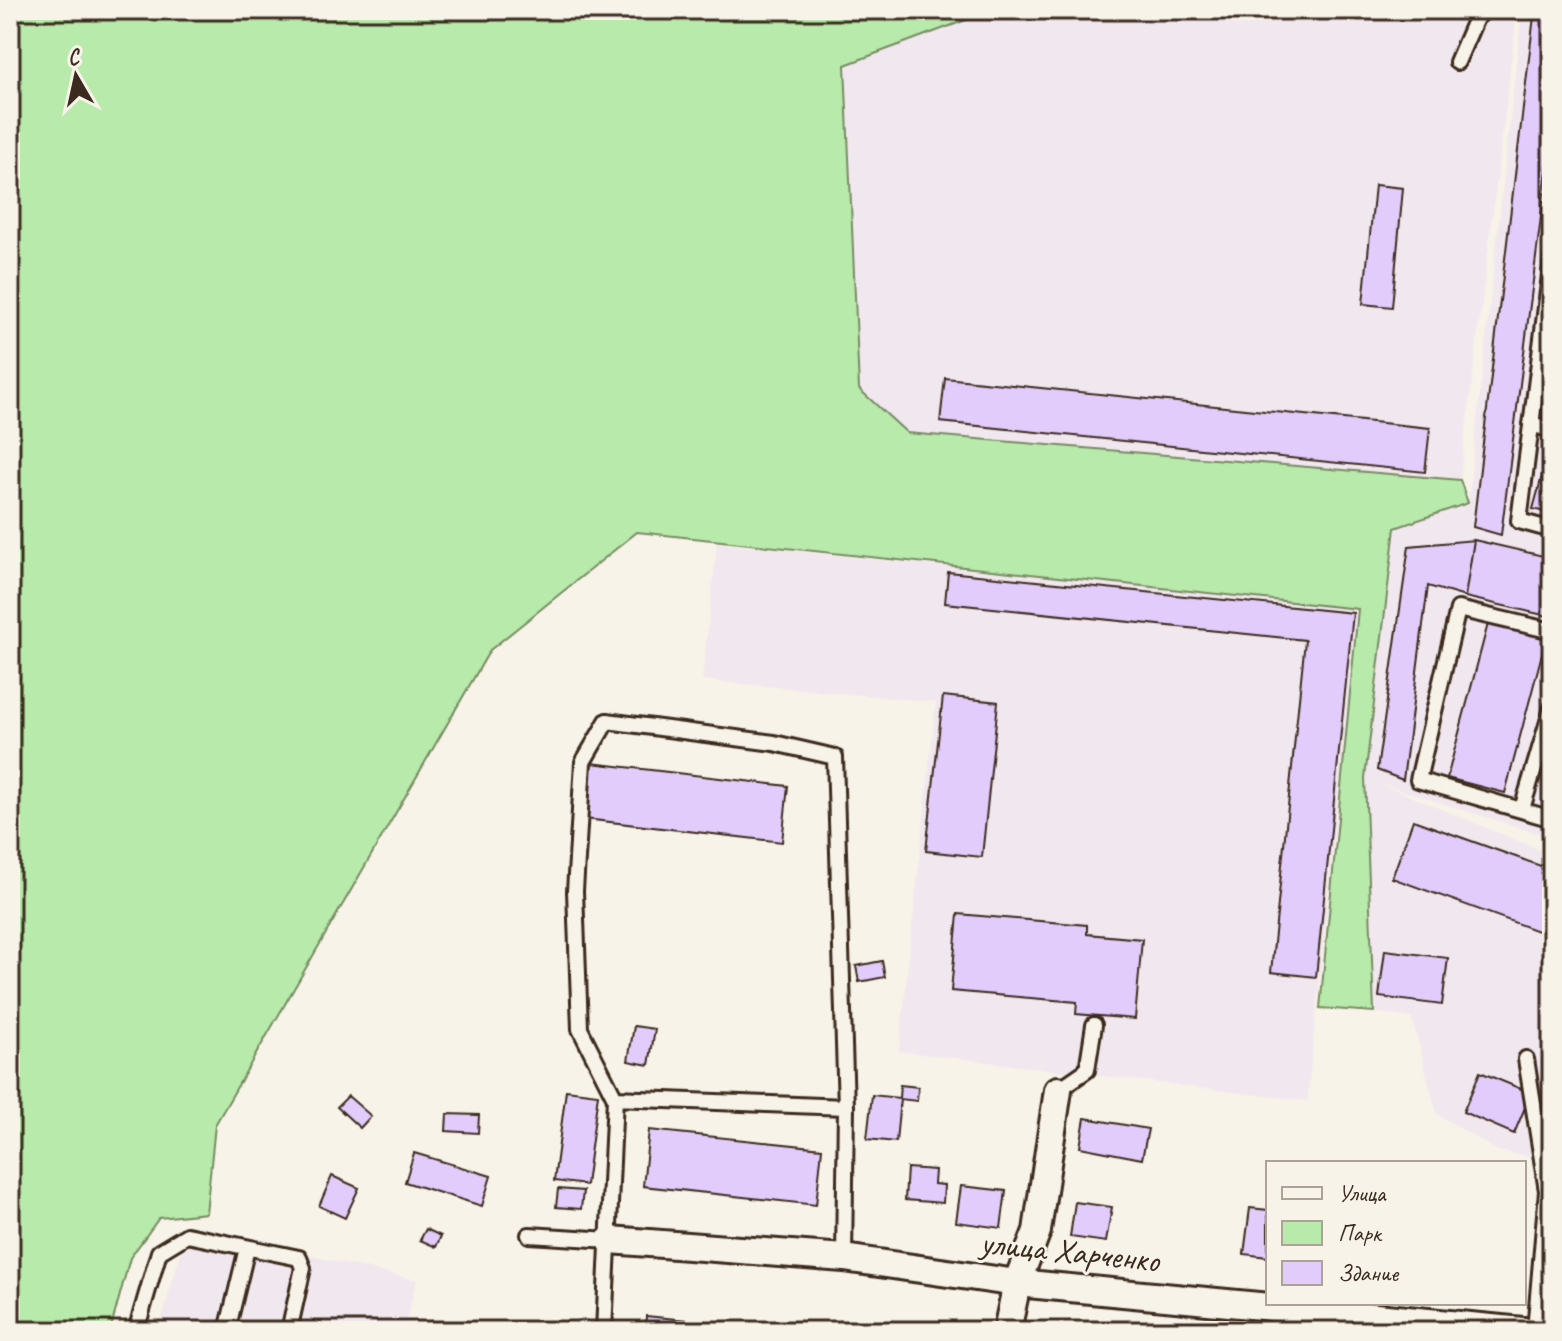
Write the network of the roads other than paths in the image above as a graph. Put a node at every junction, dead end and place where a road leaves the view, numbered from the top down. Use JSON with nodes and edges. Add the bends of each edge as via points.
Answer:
{"nodes":[{"id":1,"x":1485,"y":10,"type":"edge"},
{"id":2,"x":1457,"y":62,"type":"dead end"},
{"id":3,"x":1552,"y":259,"type":"edge"},
{"id":4,"x":1547,"y":333,"type":"edge"},
{"id":5,"x":1531,"y":424,"type":"junction"},
{"id":6,"x":1552,"y":430,"type":"edge"},
{"id":7,"x":1552,"y":530,"type":"edge"},
{"id":8,"x":1552,"y":631,"type":"edge"},
{"id":9,"x":1552,"y":708,"type":"edge"},
{"id":10,"x":1522,"y":809,"type":"junction"},
{"id":11,"x":1552,"y":819,"type":"edge"},
{"id":12,"x":1094,"y":1025,"type":"dead end"},
{"id":13,"x":1526,"y":1059,"type":"dead end"},
{"id":14,"x":1058,"y":1090,"type":"joint"},
{"id":15,"x":615,"y":1098,"type":"junction"},
{"id":16,"x":846,"y":1107,"type":"junction"},
{"id":17,"x":1549,"y":1188,"type":"edge"},
{"id":18,"x":529,"y":1235,"type":"dead end"},
{"id":19,"x":610,"y":1240,"type":"junction"},
{"id":20,"x":247,"y":1248,"type":"junction"},
{"id":21,"x":844,"y":1258,"type":"junction"},
{"id":22,"x":1017,"y":1283,"type":"junction"},
{"id":23,"x":136,"y":1331,"type":"edge"},
{"id":24,"x":227,"y":1331,"type":"edge"},
{"id":25,"x":289,"y":1331,"type":"edge"},
{"id":26,"x":604,"y":1331,"type":"edge"},
{"id":27,"x":1007,"y":1331,"type":"edge"},
{"id":28,"x":1523,"y":1331,"type":"edge"},
{"id":29,"x":1535,"y":1331,"type":"edge"}],
"edges":[{"from":1,"to":2,"type":"lane","via":[[1476,18]]},
{"from":3,"to":4,"type":"lane"},
{"from":4,"to":5,"type":"lane"},
{"from":5,"to":6,"type":"lane"},
{"from":5,"to":7,"type":"lane","via":[[1519,521]]},
{"from":8,"to":10,"type":"lane","via":[[1458,609],[1418,780]]},
{"from":9,"to":10,"type":"lane"},
{"from":10,"to":11,"type":"lane"},
{"from":12,"to":14,"type":"lane","via":[[1087,1070]]},
{"from":13,"to":17,"type":"lane"},
{"from":14,"to":22,"type":"street","via":[[1037,1231]]},
{"from":15,"to":16,"type":"lane"},
{"from":15,"to":16,"type":"lane","via":[[580,1029],[575,891],[583,762],[607,721],[774,743],[835,757]]},
{"from":15,"to":19,"type":"lane"},
{"from":16,"to":21,"type":"lane"},
{"from":17,"to":29,"type":"lane"},
{"from":18,"to":19,"type":"lane"},
{"from":19,"to":21,"type":"street","name":"улица Харченко"},
{"from":19,"to":26,"type":"lane"},
{"from":20,"to":23,"type":"lane","via":[[187,1235],[171,1242],[159,1252]]},
{"from":20,"to":24,"type":"lane"},
{"from":20,"to":25,"type":"lane","via":[[299,1258],[303,1268]]},
{"from":21,"to":22,"type":"street","name":"улица Харченко"},
{"from":22,"to":27,"type":"street"},
{"from":22,"to":28,"type":"street","name":"улица Харченко"}]}
